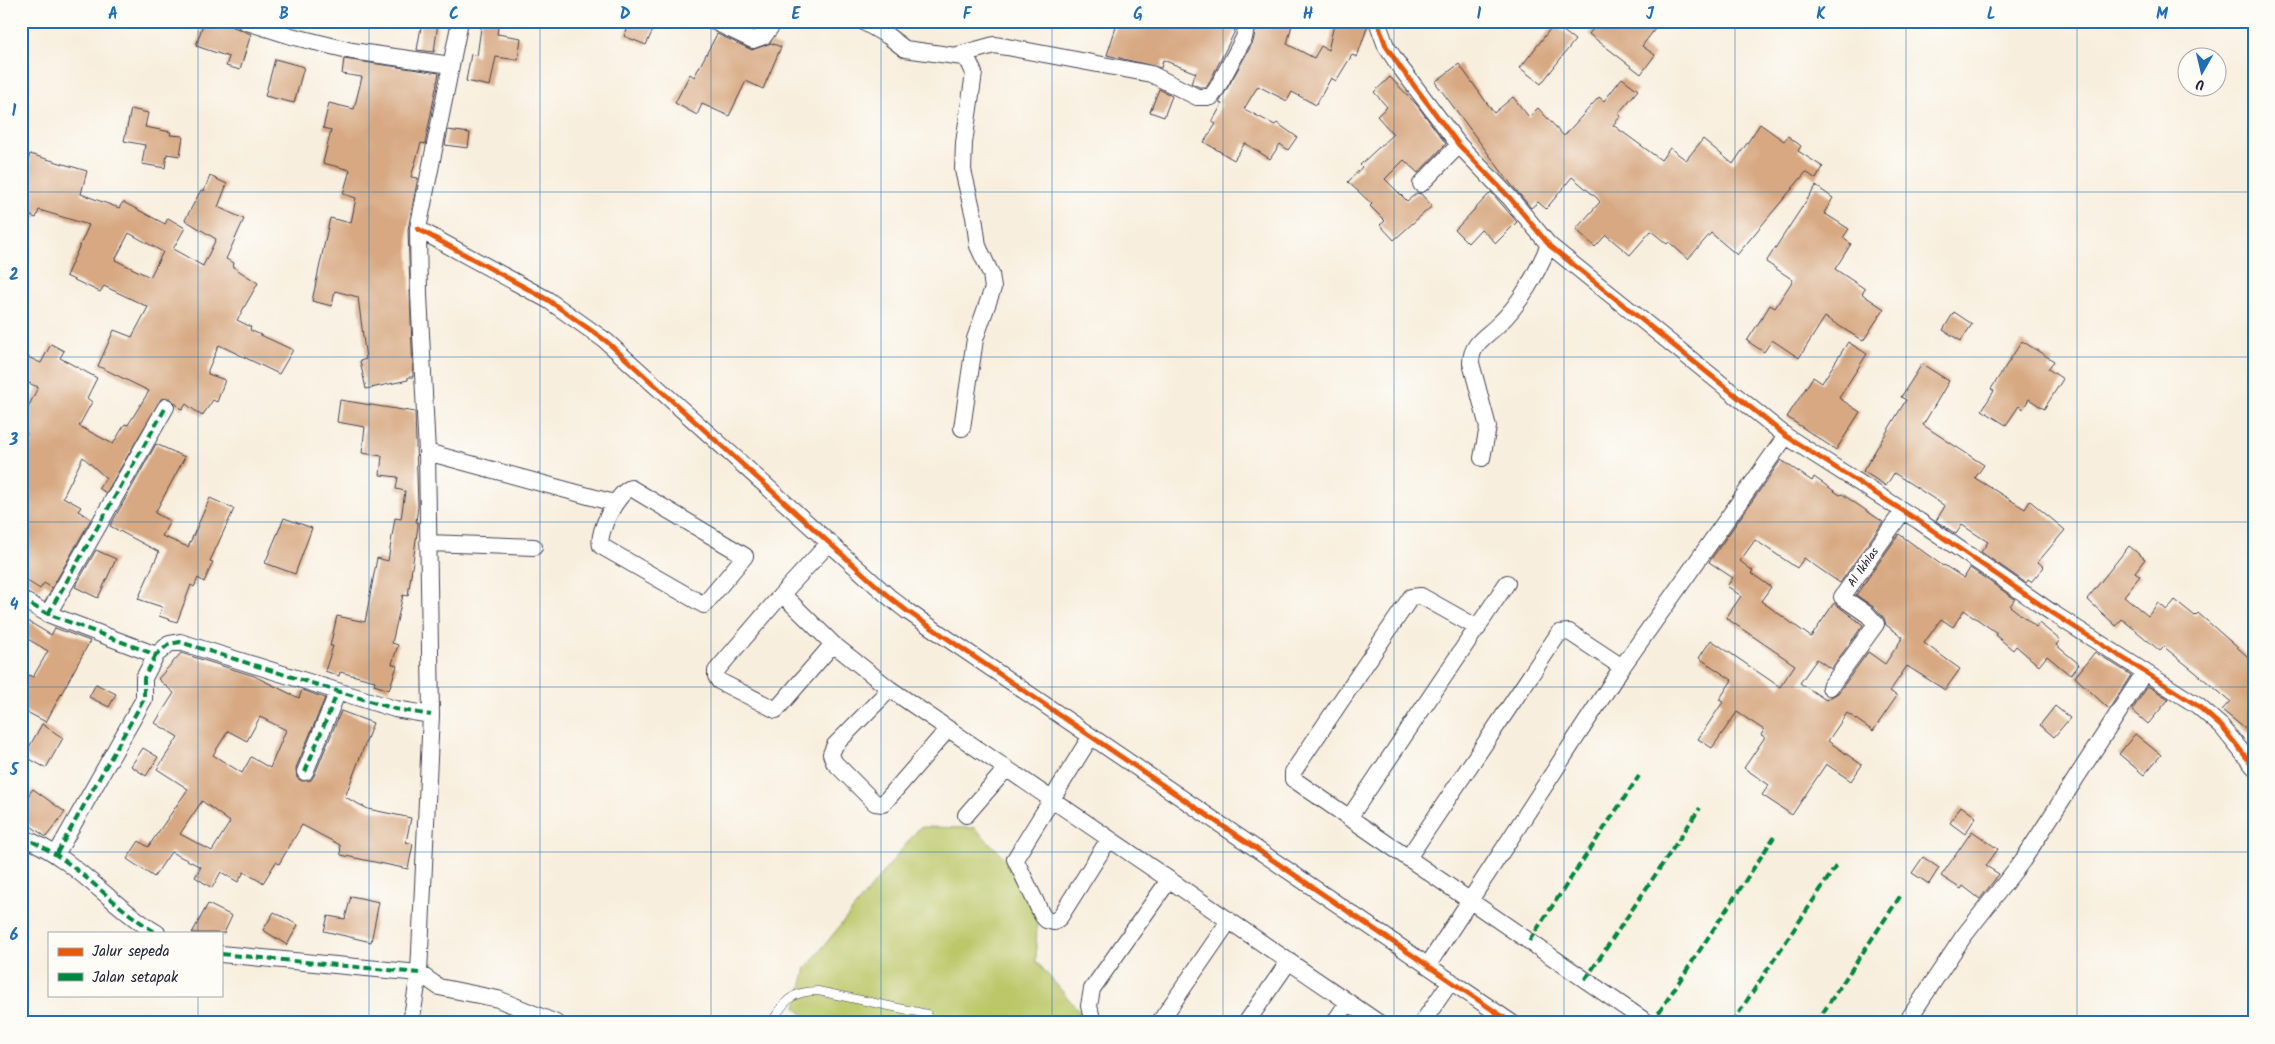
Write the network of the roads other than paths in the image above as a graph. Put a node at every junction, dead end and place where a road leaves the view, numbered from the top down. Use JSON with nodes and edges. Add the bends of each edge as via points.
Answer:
{"nodes":[{"id":1,"x":244,"y":21,"type":"edge"},
{"id":2,"x":460,"y":21,"type":"edge"},
{"id":3,"x":713,"y":21,"type":"edge"},
{"id":4,"x":775,"y":21,"type":"edge"},
{"id":5,"x":862,"y":21,"type":"edge"},
{"id":6,"x":1239,"y":21,"type":"edge"},
{"id":7,"x":1377,"y":21,"type":"edge"},
{"id":8,"x":958,"y":56,"type":"junction"},
{"id":9,"x":451,"y":65,"type":"junction"},
{"id":10,"x":1458,"y":145,"type":"junction"},
{"id":11,"x":1421,"y":184,"type":"dead end"},
{"id":12,"x":418,"y":229,"type":"junction"},
{"id":13,"x":1549,"y":245,"type":"junction"},
{"id":14,"x":166,"y":407,"type":"dead end"},
{"id":15,"x":962,"y":428,"type":"dead end"},
{"id":16,"x":1786,"y":436,"type":"junction"},
{"id":17,"x":427,"y":452,"type":"junction"},
{"id":18,"x":1482,"y":458,"type":"dead end"},
{"id":19,"x":614,"y":503,"type":"junction"},
{"id":20,"x":1903,"y":511,"type":"junction"},
{"id":21,"x":830,"y":542,"type":"junction"},
{"id":22,"x":428,"y":543,"type":"junction"},
{"id":23,"x":534,"y":547,"type":"dead end"},
{"id":24,"x":1507,"y":583,"type":"dead end"},
{"id":25,"x":782,"y":594,"type":"junction"},
{"id":26,"x":21,"y":599,"type":"edge"},
{"id":27,"x":48,"y":614,"type":"junction"},
{"id":28,"x":1478,"y":628,"type":"junction"},
{"id":29,"x":832,"y":644,"type":"junction"},
{"id":30,"x":156,"y":655,"type":"junction"},
{"id":31,"x":1622,"y":667,"type":"junction"},
{"id":32,"x":2144,"y":673,"type":"junction"},
{"id":33,"x":1830,"y":687,"type":"dead end"},
{"id":34,"x":890,"y":689,"type":"junction"},
{"id":35,"x":338,"y":692,"type":"junction"},
{"id":36,"x":431,"y":715,"type":"junction"},
{"id":37,"x":948,"y":729,"type":"junction"},
{"id":38,"x":1090,"y":736,"type":"junction"},
{"id":39,"x":2254,"y":766,"type":"edge"},
{"id":40,"x":1006,"y":768,"type":"junction"},
{"id":41,"x":305,"y":772,"type":"dead end"},
{"id":42,"x":1051,"y":799,"type":"junction"},
{"id":43,"x":966,"y":815,"type":"dead end"},
{"id":44,"x":1349,"y":818,"type":"junction"},
{"id":45,"x":21,"y":837,"type":"edge"},
{"id":46,"x":1109,"y":839,"type":"junction"},
{"id":47,"x":57,"y":853,"type":"junction"},
{"id":48,"x":1408,"y":858,"type":"junction"},
{"id":49,"x":1169,"y":880,"type":"junction"},
{"id":50,"x":1470,"y":901,"type":"junction"},
{"id":51,"x":1229,"y":921,"type":"junction"},
{"id":52,"x":157,"y":932,"type":"edge"},
{"id":53,"x":222,"y":954,"type":"edge"},
{"id":54,"x":1289,"y":961,"type":"junction"},
{"id":55,"x":1428,"y":965,"type":"junction"},
{"id":56,"x":419,"y":973,"type":"junction"},
{"id":57,"x":1451,"y":981,"type":"junction"},
{"id":58,"x":1348,"y":1002,"type":"junction"},
{"id":59,"x":927,"y":1014,"type":"dead end"},
{"id":60,"x":411,"y":1023,"type":"edge"},
{"id":61,"x":556,"y":1023,"type":"edge"},
{"id":62,"x":772,"y":1023,"type":"edge"},
{"id":63,"x":1093,"y":1023,"type":"edge"},
{"id":64,"x":1159,"y":1023,"type":"edge"},
{"id":65,"x":1246,"y":1023,"type":"edge"},
{"id":66,"x":1334,"y":1023,"type":"edge"},
{"id":67,"x":1379,"y":1023,"type":"edge"},
{"id":68,"x":1422,"y":1023,"type":"edge"},
{"id":69,"x":1512,"y":1023,"type":"edge"},
{"id":70,"x":1648,"y":1023,"type":"edge"},
{"id":71,"x":1906,"y":1023,"type":"edge"}],
"edges":[{"from":1,"to":9,"type":"street","via":[[352,51]]},
{"from":2,"to":9,"type":"street"},
{"from":3,"to":4,"type":"street","via":[[756,40],[768,33]]},
{"from":5,"to":8,"type":"street","via":[[905,49]]},
{"from":6,"to":8,"type":"street","via":[[1246,26],[1244,38],[1216,90],[1206,98],[1189,94],[1151,74],[1034,51],[994,46]]},
{"from":7,"to":10,"type":"street","via":[[1386,46]]},
{"from":8,"to":15,"type":"street","via":[[966,59],[974,73],[963,170],[978,246],[993,281],[975,339]]},
{"from":9,"to":12,"type":"street"},
{"from":10,"to":11,"type":"street"},
{"from":10,"to":13,"type":"street","via":[[1510,198]]},
{"from":12,"to":17,"type":"street"},
{"from":12,"to":21,"type":"street","via":[[548,300],[606,341]]},
{"from":13,"to":16,"type":"street"},
{"from":13,"to":18,"type":"street","via":[[1524,294],[1471,353],[1488,427]]},
{"from":14,"to":27,"type":"street"},
{"from":16,"to":20,"type":"street"},
{"from":16,"to":31,"type":"street"},
{"from":17,"to":19,"type":"street"},
{"from":17,"to":22,"type":"street"},
{"from":19,"to":19,"type":"street","via":[[601,536],[601,546],[704,605],[745,556],[634,489],[626,490]]},
{"from":20,"to":32,"type":"street"},
{"from":20,"to":33,"type":"street","name":"Al Ikhlas","via":[[1842,597],[1876,624]]},
{"from":21,"to":25,"type":"street"},
{"from":21,"to":38,"type":"street","via":[[888,596]]},
{"from":22,"to":23,"type":"street"},
{"from":22,"to":36,"type":"street"},
{"from":24,"to":28,"type":"street"},
{"from":25,"to":29,"type":"street"},
{"from":25,"to":29,"type":"street","via":[[716,671],[719,681],[776,710]]},
{"from":26,"to":27,"type":"street"},
{"from":27,"to":30,"type":"street"},
{"from":28,"to":44,"type":"street"},
{"from":28,"to":44,"type":"street","via":[[1417,595],[1405,605],[1292,774],[1295,781]]},
{"from":29,"to":34,"type":"street"},
{"from":30,"to":35,"type":"street","via":[[169,644],[180,642]]},
{"from":30,"to":47,"type":"street","via":[[144,678],[144,699]]},
{"from":31,"to":48,"type":"street","via":[[1569,632],[1559,633]]},
{"from":31,"to":50,"type":"street"},
{"from":32,"to":39,"type":"street","via":[[2198,706],[2222,728]]},
{"from":32,"to":71,"type":"street","via":[[2040,835],[1963,937]]},
{"from":34,"to":37,"type":"street"},
{"from":34,"to":37,"type":"street","via":[[835,745],[831,754],[834,762],[875,803],[883,804]]},
{"from":35,"to":36,"type":"street","via":[[396,709]]},
{"from":35,"to":41,"type":"street"},
{"from":36,"to":56,"type":"street"},
{"from":37,"to":40,"type":"street"},
{"from":38,"to":42,"type":"street"},
{"from":38,"to":55,"type":"street"},
{"from":40,"to":42,"type":"street"},
{"from":40,"to":43,"type":"street"},
{"from":42,"to":46,"type":"street"},
{"from":42,"to":46,"type":"street","via":[[1015,859],[1046,920],[1054,922],[1060,917]]},
{"from":44,"to":48,"type":"street"},
{"from":45,"to":47,"type":"street"},
{"from":46,"to":49,"type":"street"},
{"from":47,"to":52,"type":"street","via":[[110,899]]},
{"from":48,"to":50,"type":"street"},
{"from":49,"to":51,"type":"street"},
{"from":49,"to":63,"type":"street","via":[[1092,989],[1089,1006]]},
{"from":50,"to":55,"type":"street"},
{"from":50,"to":70,"type":"street"},
{"from":51,"to":54,"type":"street"},
{"from":51,"to":64,"type":"street"},
{"from":53,"to":56,"type":"street"},
{"from":54,"to":58,"type":"street"},
{"from":54,"to":65,"type":"street"},
{"from":55,"to":57,"type":"street"},
{"from":56,"to":60,"type":"street"},
{"from":56,"to":61,"type":"street","via":[[439,986],[498,999]]},
{"from":57,"to":68,"type":"street"},
{"from":57,"to":69,"type":"street"},
{"from":58,"to":66,"type":"street"},
{"from":58,"to":67,"type":"street"},
{"from":59,"to":62,"type":"lane","via":[[818,991],[804,991],[792,996],[782,1006]]}]}
